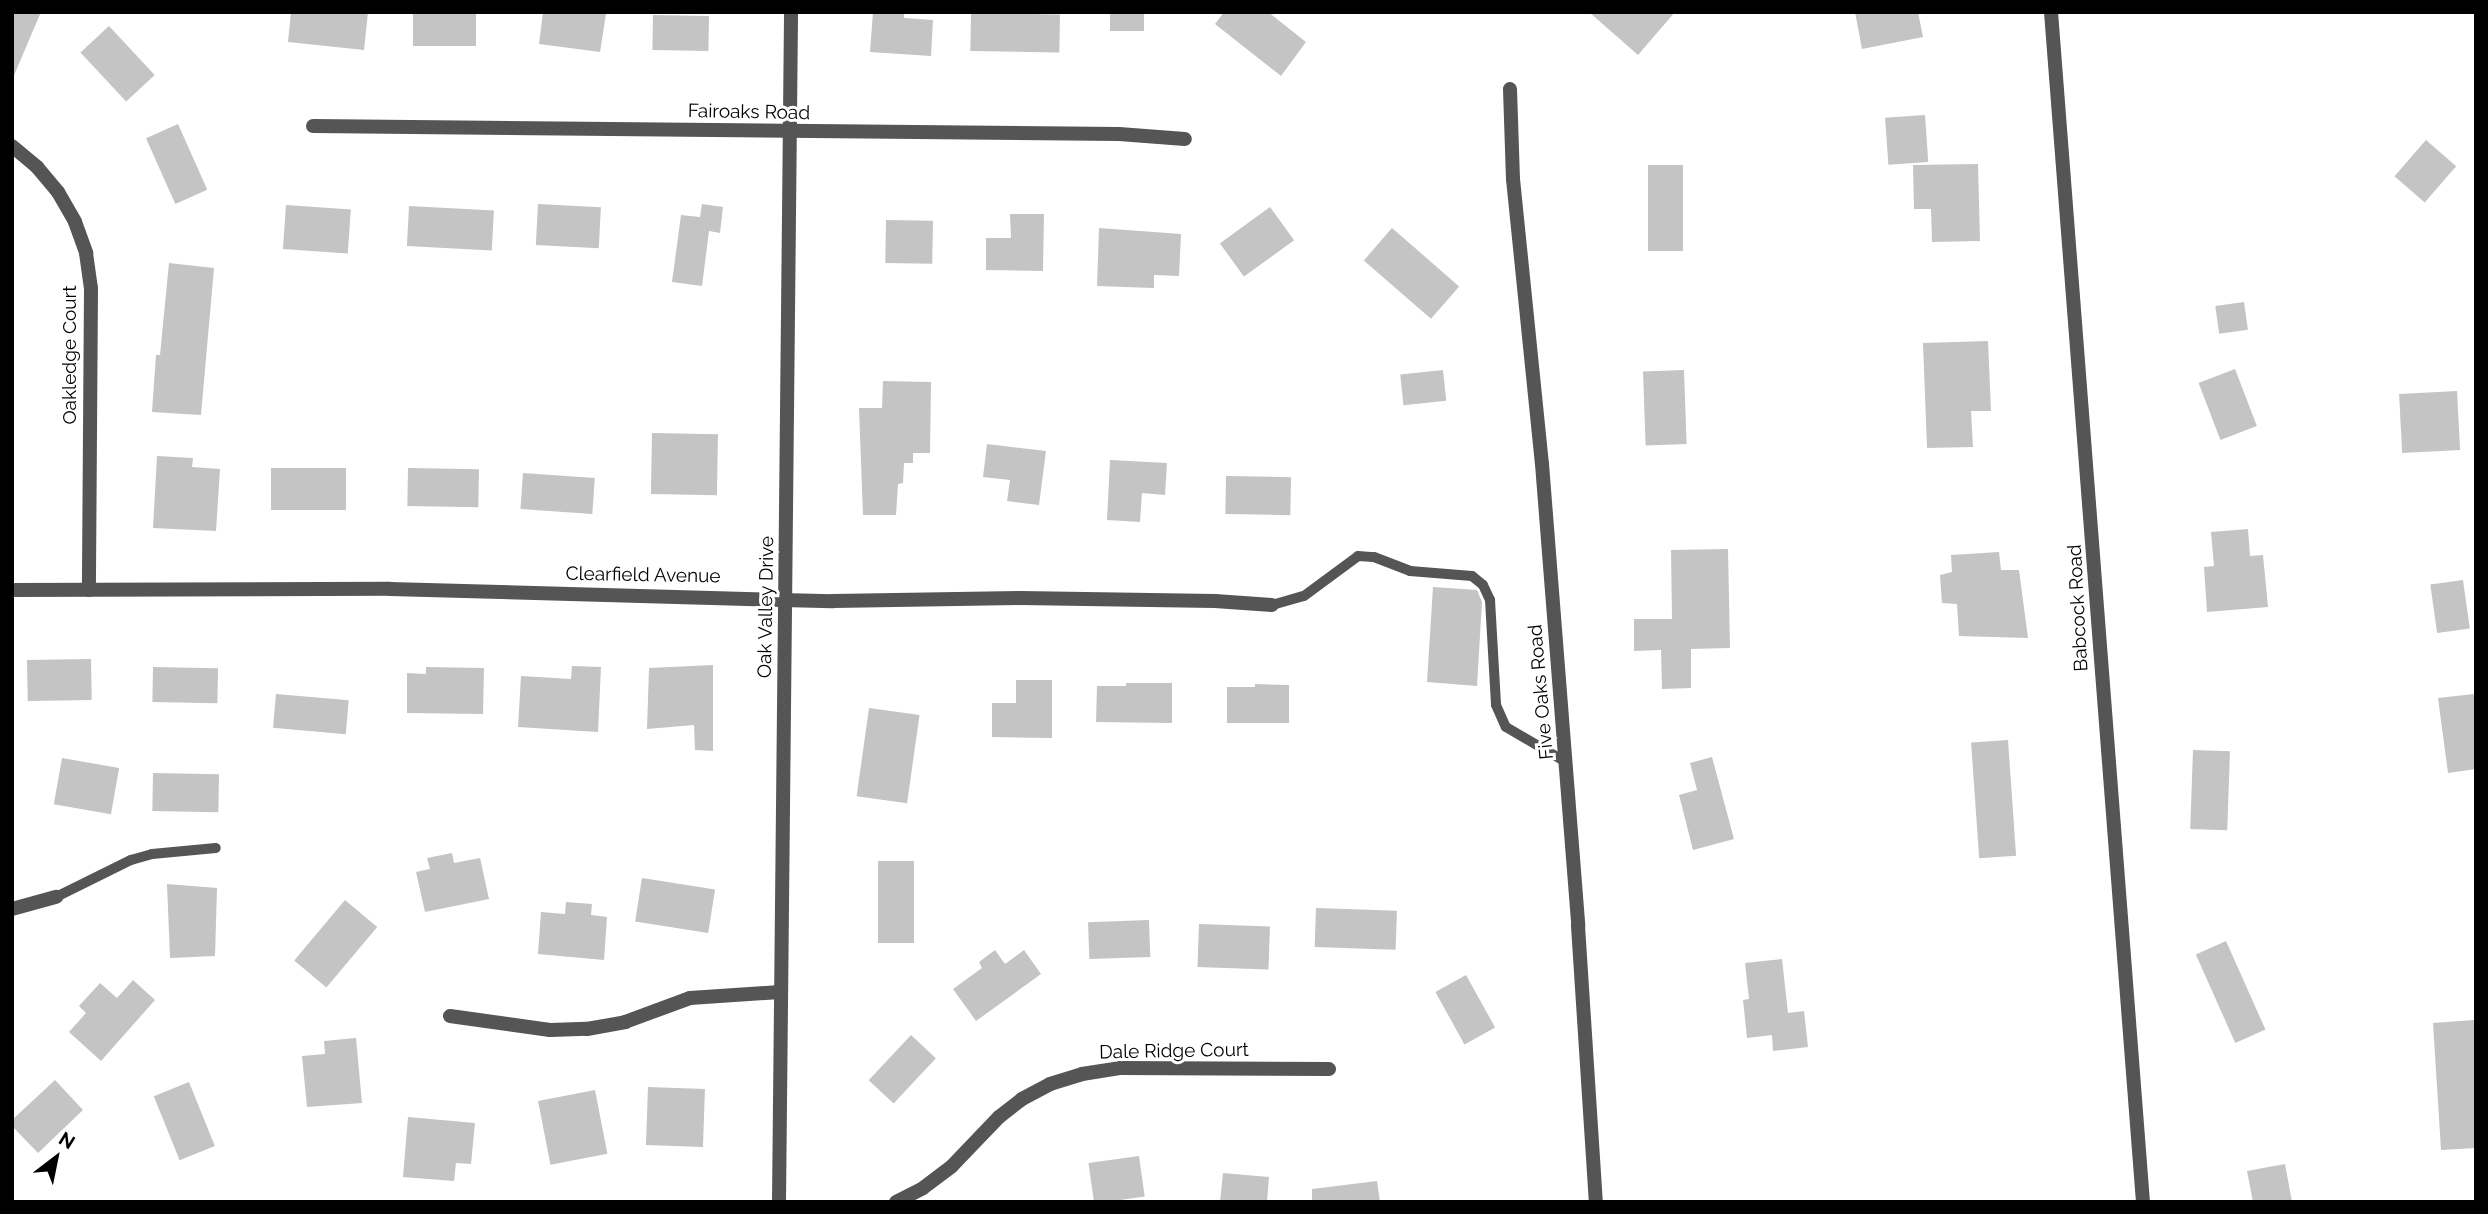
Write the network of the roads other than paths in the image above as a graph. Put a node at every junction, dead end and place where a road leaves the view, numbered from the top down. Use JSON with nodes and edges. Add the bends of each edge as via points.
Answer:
{"nodes":[{"id":1,"x":790,"y":12,"type":"edge"},
{"id":2,"x":2051,"y":12,"type":"edge"},
{"id":3,"x":1510,"y":89,"type":"dead end"},
{"id":4,"x":313,"y":126,"type":"dead end"},
{"id":5,"x":790,"y":132,"type":"junction"},
{"id":6,"x":1185,"y":139,"type":"dead end"},
{"id":7,"x":12,"y":146,"type":"edge"},
{"id":8,"x":12,"y":590,"type":"edge"},
{"id":9,"x":89,"y":590,"type":"junction"},
{"id":10,"x":786,"y":598,"type":"junction"},
{"id":11,"x":1272,"y":606,"type":"joint"},
{"id":12,"x":1566,"y":762,"type":"junction"},
{"id":13,"x":216,"y":848,"type":"dead end"},
{"id":14,"x":57,"y":897,"type":"joint"},
{"id":15,"x":12,"y":909,"type":"edge"},
{"id":16,"x":780,"y":992,"type":"junction"},
{"id":17,"x":450,"y":1016,"type":"dead end"},
{"id":18,"x":1329,"y":1069,"type":"dead end"},
{"id":19,"x":779,"y":1202,"type":"edge"},
{"id":20,"x":896,"y":1202,"type":"edge"},
{"id":21,"x":1596,"y":1202,"type":"edge"},
{"id":22,"x":2143,"y":1202,"type":"edge"}],
"edges":[{"from":1,"to":5,"type":"street","name":"Oak Valley Drive"},
{"from":2,"to":22,"type":"street","name":"Babcock Road"},
{"from":3,"to":12,"type":"street","name":"Five Oaks Road","via":[[1513,179]]},
{"from":4,"to":5,"type":"street","name":"Fairoaks Road"},
{"from":5,"to":6,"type":"street","name":"Fairoaks Road","via":[[1119,134]]},
{"from":5,"to":10,"type":"street","name":"Oak Valley Drive"},
{"from":7,"to":9,"type":"street","name":"Oakledge Court","via":[[58,192],[86,253],[91,288]]},
{"from":8,"to":9,"type":"street","name":"Clearfield Avenue"},
{"from":9,"to":10,"type":"street","name":"Clearfield Avenue","via":[[390,589]]},
{"from":10,"to":11,"type":"street","name":"Clearfield Avenue","via":[[1215,601]]},
{"from":10,"to":16,"type":"street","name":"Oak Valley Drive"},
{"from":11,"to":12,"type":"lane","via":[[1304,596],[1357,556],[1374,557],[1410,571],[1472,576],[1490,600],[1496,705],[1506,727]]},
{"from":12,"to":21,"type":"street","name":"Five Oaks Road"},
{"from":13,"to":14,"type":"lane","via":[[131,860]]},
{"from":14,"to":15,"type":"street"},
{"from":16,"to":17,"type":"street","via":[[690,998],[625,1022],[587,1029],[550,1030]]},
{"from":16,"to":19,"type":"street","name":"Oak Valley Drive"},
{"from":18,"to":20,"type":"street","name":"Dale Ridge Court","via":[[1120,1068],[1082,1074],[1022,1099],[952,1166]]}]}
